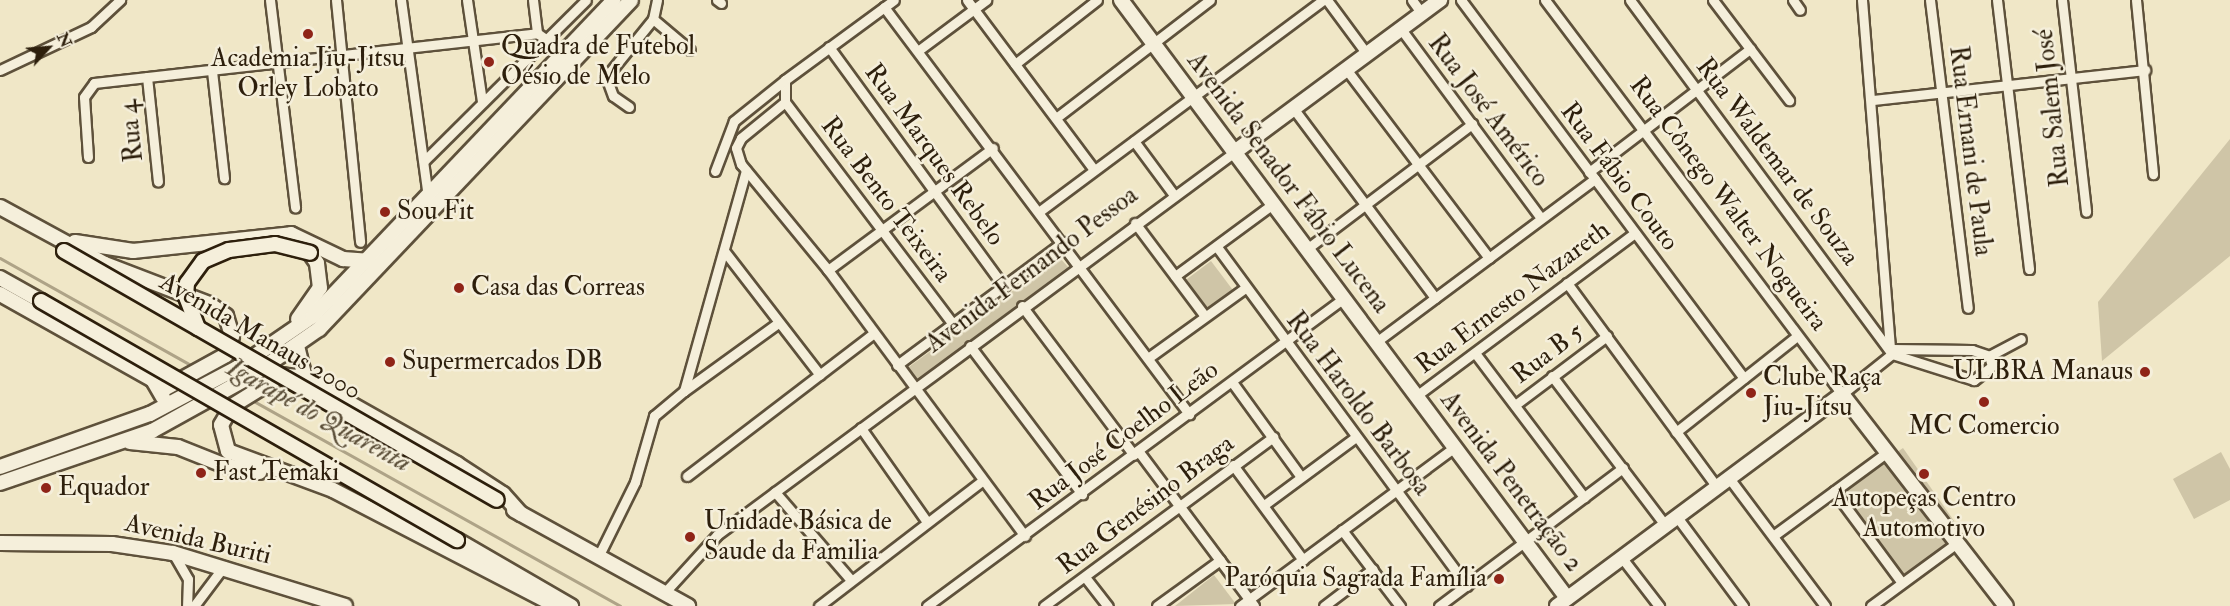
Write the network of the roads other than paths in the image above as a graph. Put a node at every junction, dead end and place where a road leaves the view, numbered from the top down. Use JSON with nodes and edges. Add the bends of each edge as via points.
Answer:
{"nodes":[{"id":1,"x":120,"y":0,"type":"edge"},
{"id":2,"x":270,"y":0,"type":"edge"},
{"id":3,"x":336,"y":0,"type":"edge"},
{"id":4,"x":401,"y":0,"type":"edge"},
{"id":5,"x":467,"y":0,"type":"edge"},
{"id":6,"x":533,"y":0,"type":"edge"},
{"id":7,"x":586,"y":0,"type":"edge"},
{"id":8,"x":614,"y":0,"type":"edge"},
{"id":9,"x":631,"y":0,"type":"edge"},
{"id":10,"x":657,"y":0,"type":"edge"},
{"id":11,"x":894,"y":0,"type":"edge"},
{"id":12,"x":967,"y":0,"type":"edge"},
{"id":13,"x":986,"y":0,"type":"edge"},
{"id":14,"x":1097,"y":0,"type":"edge"},
{"id":15,"x":1121,"y":0,"type":"edge"},
{"id":16,"x":1210,"y":0,"type":"edge"},
{"id":17,"x":1325,"y":0,"type":"edge"},
{"id":18,"x":1412,"y":0,"type":"edge"},
{"id":19,"x":1440,"y":0,"type":"edge"},
{"id":20,"x":1461,"y":0,"type":"edge"},
{"id":21,"x":1545,"y":0,"type":"edge"},
{"id":22,"x":1629,"y":0,"type":"edge"},
{"id":23,"x":1713,"y":0,"type":"edge"},
{"id":24,"x":1793,"y":0,"type":"edge"},
{"id":25,"x":1862,"y":0,"type":"edge"},
{"id":26,"x":1930,"y":0,"type":"edge"},
{"id":27,"x":1996,"y":0,"type":"edge"},
{"id":28,"x":2062,"y":0,"type":"edge"},
{"id":29,"x":2136,"y":0,"type":"edge"},
{"id":30,"x":884,"y":7,"type":"junction"},
{"id":31,"x":974,"y":9,"type":"junction"},
{"id":32,"x":1800,"y":10,"type":"dead end"},
{"id":33,"x":1422,"y":14,"type":"junction"},
{"id":34,"x":653,"y":19,"type":"junction"},
{"id":35,"x":1401,"y":29,"type":"junction"},
{"id":36,"x":537,"y":33,"type":"junction"},
{"id":37,"x":473,"y":40,"type":"junction"},
{"id":38,"x":547,"y":40,"type":"junction"},
{"id":39,"x":1154,"y":43,"type":"junction"},
{"id":40,"x":829,"y":47,"type":"junction"},
{"id":41,"x":408,"y":48,"type":"junction"},
{"id":42,"x":1750,"y":49,"type":"junction"},
{"id":43,"x":690,"y":50,"type":"dead end"},
{"id":44,"x":919,"y":50,"type":"junction"},
{"id":45,"x":1367,"y":54,"type":"junction"},
{"id":46,"x":342,"y":55,"type":"junction"},
{"id":47,"x":277,"y":64,"type":"junction"},
{"id":48,"x":1015,"y":64,"type":"junction"},
{"id":49,"x":1346,"y":69,"type":"junction"},
{"id":50,"x":0,"y":70,"type":"edge"},
{"id":51,"x":212,"y":70,"type":"junction"},
{"id":52,"x":2145,"y":70,"type":"junction"},
{"id":53,"x":2071,"y":76,"type":"junction"},
{"id":54,"x":147,"y":77,"type":"junction"},
{"id":55,"x":784,"y":80,"type":"junction"},
{"id":56,"x":2008,"y":85,"type":"junction"},
{"id":57,"x":1696,"y":90,"type":"junction"},
{"id":58,"x":1940,"y":91,"type":"junction"},
{"id":59,"x":1194,"y":97,"type":"junction"},
{"id":60,"x":1789,"y":100,"type":"dead end"},
{"id":61,"x":1873,"y":100,"type":"junction"},
{"id":62,"x":482,"y":101,"type":"junction"},
{"id":63,"x":785,"y":102,"type":"junction"},
{"id":64,"x":629,"y":107,"type":"dead end"},
{"id":65,"x":1293,"y":108,"type":"junction"},
{"id":66,"x":1056,"y":118,"type":"junction"},
{"id":67,"x":1472,"y":124,"type":"junction"},
{"id":68,"x":1642,"y":129,"type":"junction"},
{"id":69,"x":1134,"y":141,"type":"junction"},
{"id":70,"x":993,"y":148,"type":"junction"},
{"id":71,"x":1236,"y":151,"type":"junction"},
{"id":72,"x":88,"y":158,"type":"dead end"},
{"id":73,"x":424,"y":161,"type":"junction"},
{"id":74,"x":1419,"y":164,"type":"junction"},
{"id":75,"x":1094,"y":170,"type":"junction"},
{"id":76,"x":715,"y":171,"type":"dead end"},
{"id":77,"x":746,"y":171,"type":"junction"},
{"id":78,"x":2152,"y":174,"type":"dead end"},
{"id":79,"x":1592,"y":175,"type":"junction"},
{"id":80,"x":224,"y":178,"type":"dead end"},
{"id":81,"x":158,"y":181,"type":"dead end"},
{"id":82,"x":935,"y":191,"type":"junction"},
{"id":83,"x":1174,"y":195,"type":"junction"},
{"id":84,"x":428,"y":197,"type":"junction"},
{"id":85,"x":1274,"y":203,"type":"junction"},
{"id":86,"x":1365,"y":204,"type":"junction"},
{"id":87,"x":0,"y":207,"type":"edge"},
{"id":88,"x":295,"y":207,"type":"dead end"},
{"id":89,"x":1040,"y":211,"type":"junction"},
{"id":90,"x":2086,"y":212,"type":"dead end"},
{"id":91,"x":0,"y":214,"type":"edge"},
{"id":92,"x":1541,"y":218,"type":"junction"},
{"id":93,"x":1135,"y":223,"type":"junction"},
{"id":94,"x":884,"y":229,"type":"junction"},
{"id":95,"x":1635,"y":233,"type":"junction"},
{"id":96,"x":55,"y":237,"type":"junction"},
{"id":97,"x":360,"y":242,"type":"dead end"},
{"id":98,"x":1063,"y":242,"type":"junction"},
{"id":99,"x":1217,"y":247,"type":"junction"},
{"id":100,"x":1308,"y":248,"type":"junction"},
{"id":101,"x":725,"y":252,"type":"junction"},
{"id":102,"x":1489,"y":258,"type":"junction"},
{"id":103,"x":371,"y":261,"type":"junction"},
{"id":104,"x":1079,"y":264,"type":"junction"},
{"id":105,"x":2029,"y":269,"type":"dead end"},
{"id":106,"x":828,"y":270,"type":"junction"},
{"id":107,"x":1175,"y":276,"type":"junction"},
{"id":108,"x":0,"y":278,"type":"edge"},
{"id":109,"x":1567,"y":283,"type":"junction"},
{"id":110,"x":1004,"y":287,"type":"junction"},
{"id":111,"x":1245,"y":288,"type":"junction"},
{"id":112,"x":0,"y":294,"type":"edge"},
{"id":113,"x":1344,"y":298,"type":"junction"},
{"id":114,"x":1435,"y":298,"type":"junction"},
{"id":115,"x":1022,"y":306,"type":"junction"},
{"id":116,"x":1968,"y":308,"type":"dead end"},
{"id":117,"x":1204,"y":315,"type":"junction"},
{"id":118,"x":778,"y":323,"type":"junction"},
{"id":119,"x":953,"y":324,"type":"junction"},
{"id":120,"x":202,"y":332,"type":"junction"},
{"id":121,"x":874,"y":333,"type":"junction"},
{"id":122,"x":1607,"y":336,"type":"junction"},
{"id":123,"x":1797,"y":336,"type":"junction"},
{"id":124,"x":2020,"y":339,"type":"dead end"},
{"id":125,"x":1285,"y":341,"type":"junction"},
{"id":126,"x":1376,"y":342,"type":"junction"},
{"id":127,"x":274,"y":343,"type":"junction"},
{"id":128,"x":297,"y":346,"type":"junction"},
{"id":129,"x":970,"y":346,"type":"junction"},
{"id":130,"x":1891,"y":350,"type":"junction"},
{"id":131,"x":1475,"y":353,"type":"junction"},
{"id":132,"x":1989,"y":357,"type":"junction"},
{"id":133,"x":1148,"y":358,"type":"junction"},
{"id":134,"x":897,"y":365,"type":"junction"},
{"id":135,"x":820,"y":375,"type":"junction"},
{"id":136,"x":1552,"y":376,"type":"junction"},
{"id":137,"x":305,"y":378,"type":"junction"},
{"id":138,"x":1744,"y":378,"type":"junction"},
{"id":139,"x":1232,"y":382,"type":"junction"},
{"id":140,"x":914,"y":389,"type":"junction"},
{"id":141,"x":162,"y":390,"type":"junction"},
{"id":142,"x":684,"y":391,"type":"junction"},
{"id":143,"x":1842,"y":394,"type":"junction"},
{"id":144,"x":1416,"y":396,"type":"junction"},
{"id":145,"x":1515,"y":405,"type":"junction"},
{"id":146,"x":150,"y":414,"type":"junction"},
{"id":147,"x":1189,"y":414,"type":"junction"},
{"id":148,"x":861,"y":428,"type":"junction"},
{"id":149,"x":1676,"y":432,"type":"junction"},
{"id":150,"x":1273,"y":437,"type":"junction"},
{"id":151,"x":1356,"y":437,"type":"junction"},
{"id":152,"x":129,"y":442,"type":"junction"},
{"id":153,"x":1455,"y":447,"type":"junction"},
{"id":154,"x":1886,"y":453,"type":"junction"},
{"id":155,"x":1136,"y":454,"type":"junction"},
{"id":156,"x":1233,"y":465,"type":"junction"},
{"id":157,"x":0,"y":467,"type":"edge"},
{"id":158,"x":1623,"y":468,"type":"junction"},
{"id":159,"x":279,"y":472,"type":"junction"},
{"id":160,"x":687,"y":476,"type":"dead end"},
{"id":161,"x":1301,"y":477,"type":"junction"},
{"id":162,"x":1729,"y":478,"type":"junction"},
{"id":163,"x":982,"y":481,"type":"junction"},
{"id":164,"x":0,"y":483,"type":"edge"},
{"id":165,"x":1717,"y":487,"type":"junction"},
{"id":166,"x":1397,"y":489,"type":"junction"},
{"id":167,"x":1834,"y":491,"type":"junction"},
{"id":168,"x":775,"y":492,"type":"junction"},
{"id":169,"x":1082,"y":494,"type":"junction"},
{"id":170,"x":1584,"y":497,"type":"junction"},
{"id":171,"x":1264,"y":505,"type":"junction"},
{"id":172,"x":1179,"y":506,"type":"junction"},
{"id":173,"x":521,"y":514,"type":"junction"},
{"id":174,"x":927,"y":522,"type":"junction"},
{"id":175,"x":1671,"y":522,"type":"junction"},
{"id":176,"x":1342,"y":530,"type":"junction"},
{"id":177,"x":1025,"y":536,"type":"junction"},
{"id":178,"x":1773,"y":536,"type":"junction"},
{"id":179,"x":1526,"y":542,"type":"junction"},
{"id":180,"x":0,"y":543,"type":"edge"},
{"id":181,"x":1954,"y":545,"type":"junction"},
{"id":182,"x":173,"y":554,"type":"junction"},
{"id":183,"x":598,"y":557,"type":"junction"},
{"id":184,"x":1622,"y":558,"type":"junction"},
{"id":185,"x":1220,"y":560,"type":"junction"},
{"id":186,"x":1303,"y":560,"type":"junction"},
{"id":187,"x":224,"y":566,"type":"junction"},
{"id":188,"x":1373,"y":569,"type":"junction"},
{"id":189,"x":1085,"y":577,"type":"junction"},
{"id":190,"x":851,"y":580,"type":"junction"},
{"id":191,"x":1902,"y":583,"type":"junction"},
{"id":192,"x":1467,"y":586,"type":"junction"},
{"id":193,"x":664,"y":592,"type":"junction"},
{"id":194,"x":1562,"y":602,"type":"edge"},
{"id":195,"x":1251,"y":603,"type":"edge"},
{"id":196,"x":1999,"y":604,"type":"edge"},
{"id":197,"x":187,"y":606,"type":"edge"},
{"id":198,"x":194,"y":606,"type":"edge"},
{"id":199,"x":345,"y":606,"type":"edge"},
{"id":200,"x":557,"y":606,"type":"edge"},
{"id":201,"x":571,"y":606,"type":"edge"},
{"id":202,"x":688,"y":606,"type":"edge"},
{"id":203,"x":819,"y":606,"type":"edge"},
{"id":204,"x":927,"y":606,"type":"edge"},
{"id":205,"x":1044,"y":606,"type":"edge"},
{"id":206,"x":1108,"y":606,"type":"edge"},
{"id":207,"x":1157,"y":606,"type":"edge"},
{"id":208,"x":1240,"y":606,"type":"edge"},
{"id":209,"x":1324,"y":606,"type":"edge"},
{"id":210,"x":1400,"y":606,"type":"edge"},
{"id":211,"x":1439,"y":606,"type":"edge"},
{"id":212,"x":1659,"y":606,"type":"edge"},
{"id":213,"x":1743,"y":606,"type":"edge"},
{"id":214,"x":1825,"y":606,"type":"edge"},
{"id":215,"x":1871,"y":606,"type":"edge"}],
"edges":[{"from":1,"to":50,"type":"street","via":[[91,27]]},
{"from":2,"to":47,"type":"street"},
{"from":3,"to":46,"type":"street"},
{"from":4,"to":41,"type":"street"},
{"from":5,"to":37,"type":"street"},
{"from":6,"to":36,"type":"street"},
{"from":7,"to":38,"type":"street"},
{"from":8,"to":84,"type":"main road"},
{"from":9,"to":128,"type":"main road","via":[[356,293]]},
{"from":10,"to":34,"type":"street"},
{"from":11,"to":30,"type":"street"},
{"from":12,"to":31,"type":"street"},
{"from":13,"to":31,"type":"street"},
{"from":14,"to":48,"type":"street"},
{"from":15,"to":39,"type":"main road","name":"Avenida Senador Fábio Lucena"},
{"from":16,"to":39,"type":"street"},
{"from":17,"to":45,"type":"street"},
{"from":17,"to":59,"type":"street"},
{"from":18,"to":33,"type":"street"},
{"from":19,"to":33,"type":"main road","name":"Avenida Fernando Pessoa"},
{"from":20,"to":79,"type":"street","name":"Rua Fábio Couto"},
{"from":21,"to":68,"type":"street","name":"Rua Cônego Walter Nogueira"},
{"from":22,"to":57,"type":"street","name":"Rua Waldemar de Souza"},
{"from":23,"to":42,"type":"street"},
{"from":24,"to":32,"type":"street"},
{"from":25,"to":61,"type":"street"},
{"from":26,"to":58,"type":"street","name":"Rua Ernani de Paula"},
{"from":27,"to":56,"type":"street"},
{"from":28,"to":53,"type":"street","name":"Rua Salem José"},
{"from":29,"to":52,"type":"street"},
{"from":30,"to":40,"type":"street"},
{"from":30,"to":44,"type":"street"},
{"from":31,"to":44,"type":"street"},
{"from":31,"to":48,"type":"street"},
{"from":33,"to":35,"type":"main road","name":"Avenida Fernando Pessoa"},
{"from":34,"to":43,"type":"street"},
{"from":34,"to":64,"type":"street","via":[[606,77],[613,96]]},
{"from":35,"to":45,"type":"main road","name":"Avenida Fernando Pessoa"},
{"from":35,"to":67,"type":"street","name":"Rua José Américo"},
{"from":36,"to":37,"type":"street"},
{"from":36,"to":38,"type":"street"},
{"from":37,"to":41,"type":"street"},
{"from":37,"to":62,"type":"street"},
{"from":38,"to":62,"type":"street"},
{"from":39,"to":59,"type":"main road","name":"Avenida Senador Fábio Lucena"},
{"from":39,"to":66,"type":"street"},
{"from":40,"to":55,"type":"street"},
{"from":40,"to":82,"type":"street","name":"Rua Marques Rebelo"},
{"from":41,"to":46,"type":"street"},
{"from":41,"to":73,"type":"street"},
{"from":42,"to":57,"type":"street"},
{"from":42,"to":60,"type":"street"},
{"from":44,"to":70,"type":"street"},
{"from":45,"to":49,"type":"main road","name":"Avenida Fernando Pessoa"},
{"from":46,"to":47,"type":"street"},
{"from":46,"to":97,"type":"street"},
{"from":47,"to":51,"type":"street"},
{"from":47,"to":88,"type":"street"},
{"from":48,"to":66,"type":"street"},
{"from":49,"to":65,"type":"main road","name":"Avenida Fernando Pessoa"},
{"from":49,"to":74,"type":"street"},
{"from":51,"to":54,"type":"street"},
{"from":51,"to":80,"type":"street"},
{"from":52,"to":53,"type":"street"},
{"from":52,"to":78,"type":"street"},
{"from":53,"to":56,"type":"street"},
{"from":53,"to":90,"type":"street","name":"Rua Salem José"},
{"from":54,"to":72,"type":"street","via":[[86,88]]},
{"from":54,"to":81,"type":"street","name":"Rua 4"},
{"from":55,"to":63,"type":"street"},
{"from":55,"to":76,"type":"street","via":[[734,121]]},
{"from":56,"to":58,"type":"street"},
{"from":56,"to":105,"type":"street"},
{"from":57,"to":68,"type":"street"},
{"from":57,"to":130,"type":"street","name":"Rua Waldemar de Souza"},
{"from":58,"to":61,"type":"street"},
{"from":58,"to":116,"type":"street","name":"Rua Ernani de Paula"},
{"from":59,"to":69,"type":"street"},
{"from":59,"to":71,"type":"main road","name":"Avenida Senador Fábio Lucena"},
{"from":61,"to":130,"type":"street"},
{"from":62,"to":73,"type":"street"},
{"from":63,"to":77,"type":"street","via":[[741,138],[736,156]]},
{"from":63,"to":94,"type":"street","name":"Rua Bento Teixeira"},
{"from":65,"to":71,"type":"main road","name":"Avenida Fernando Pessoa"},
{"from":65,"to":86,"type":"street"},
{"from":66,"to":75,"type":"street"},
{"from":67,"to":74,"type":"street"},
{"from":67,"to":92,"type":"street","name":"Rua José Américo"},
{"from":68,"to":79,"type":"street"},
{"from":68,"to":123,"type":"street","name":"Rua Cônego Walter Nogueira"},
{"from":69,"to":75,"type":"street"},
{"from":69,"to":83,"type":"street"},
{"from":70,"to":82,"type":"street"},
{"from":70,"to":89,"type":"street"},
{"from":71,"to":83,"type":"street","name":"Avenida Fernando Pessoa"},
{"from":71,"to":85,"type":"main road","name":"Avenida Senador Fábio Lucena"},
{"from":73,"to":84,"type":"street"},
{"from":74,"to":86,"type":"street"},
{"from":74,"to":102,"type":"street"},
{"from":75,"to":89,"type":"street"},
{"from":77,"to":101,"type":"street"},
{"from":77,"to":106,"type":"street"},
{"from":79,"to":92,"type":"street"},
{"from":79,"to":95,"type":"street","name":"Rua Fábio Couto"},
{"from":82,"to":94,"type":"street"},
{"from":82,"to":110,"type":"street","name":"Rua Marques Rebelo"},
{"from":83,"to":93,"type":"street","name":"Avenida Fernando Pessoa"},
{"from":84,"to":103,"type":"main road"},
{"from":85,"to":99,"type":"street"},
{"from":85,"to":100,"type":"main road","name":"Avenida Senador Fábio Lucena"},
{"from":86,"to":100,"type":"street"},
{"from":86,"to":114,"type":"street"},
{"from":87,"to":96,"type":"main road"},
{"from":89,"to":98,"type":"street"},
{"from":91,"to":120,"type":"main road","name":"Avenida Manaus 2000","bridge":true},
{"from":92,"to":102,"type":"street"},
{"from":93,"to":104,"type":"street","name":"Avenida Fernando Pessoa"},
{"from":93,"to":107,"type":"street"},
{"from":94,"to":106,"type":"street"},
{"from":94,"to":119,"type":"street","name":"Rua Bento Teixeira"},
{"from":95,"to":109,"type":"street","name":"Rua Ernesto Nazareth"},
{"from":95,"to":138,"type":"street","name":"Rua Fábio Couto"},
{"from":96,"to":103,"type":"main road","via":[[133,251],[291,234],[343,260]]},
{"from":96,"to":141,"type":"main road","via":[[105,264],[218,309],[232,336],[221,361]]},
{"from":98,"to":104,"type":"street"},
{"from":98,"to":110,"type":"street"},
{"from":99,"to":107,"type":"street"},
{"from":99,"to":111,"type":"street","name":"Rua Haroldo Barbosa"},
{"from":100,"to":113,"type":"main road","name":"Avenida Senador Fábio Lucena"},
{"from":101,"to":118,"type":"street"},
{"from":101,"to":142,"type":"street"},
{"from":102,"to":114,"type":"street"},
{"from":103,"to":127,"type":"main road","via":[[328,304]]},
{"from":104,"to":115,"type":"street","name":"Avenida Fernando Pessoa"},
{"from":104,"to":133,"type":"street"},
{"from":106,"to":121,"type":"street"},
{"from":107,"to":117,"type":"street"},
{"from":108,"to":201,"type":"main road","bridge":true},
{"from":109,"to":122,"type":"street"},
{"from":109,"to":131,"type":"street","name":"Rua Ernesto Nazareth"},
{"from":110,"to":119,"type":"street"},
{"from":111,"to":117,"type":"street"},
{"from":111,"to":125,"type":"street","name":"Rua Haroldo Barbosa"},
{"from":112,"to":141,"type":"main road","via":[[153,380]]},
{"from":113,"to":125,"type":"street","name":"Rua José Coelho Leão"},
{"from":113,"to":126,"type":"main road","name":"Avenida Senador Fábio Lucena"},
{"from":114,"to":126,"type":"street"},
{"from":115,"to":129,"type":"street","name":"Avenida Fernando Pessoa"},
{"from":115,"to":155,"type":"street"},
{"from":117,"to":133,"type":"street"},
{"from":118,"to":135,"type":"street"},
{"from":118,"to":142,"type":"street"},
{"from":119,"to":134,"type":"street"},
{"from":120,"to":127,"type":"main road","bridge":true,"via":[[186,297],[187,283],[203,261],[229,250],[275,244],[310,253],[321,276],[317,297]]},
{"from":120,"to":173,"type":"main road","name":"Avenida Manaus 2000","bridge":true},
{"from":121,"to":134,"type":"street"},
{"from":121,"to":135,"type":"street"},
{"from":122,"to":136,"type":"street","name":"Rua B 5"},
{"from":122,"to":149,"type":"street"},
{"from":123,"to":138,"type":"street"},
{"from":123,"to":143,"type":"street","name":"Rua Cônego Walter Nogueira"},
{"from":124,"to":132,"type":"street"},
{"from":125,"to":139,"type":"street","name":"Rua José Coelho Leão"},
{"from":125,"to":151,"type":"street","name":"Rua Haroldo Barbosa"},
{"from":126,"to":144,"type":"main road","name":"Avenida Senador Fábio Lucena"},
{"from":127,"to":146,"type":"main road","via":[[237,368]]},
{"from":128,"to":137,"type":"main road"},
{"from":128,"to":152,"type":"main road","via":[[218,396]]},
{"from":129,"to":140,"type":"street","name":"Avenida Fernando Pessoa"},
{"from":129,"to":169,"type":"street"},
{"from":130,"to":132,"type":"street","via":[[1972,350]]},
{"from":130,"to":132,"type":"street","via":[[1974,380],[1989,372]]},
{"from":130,"to":143,"type":"street"},
{"from":131,"to":144,"type":"street","name":"Rua Ernesto Nazareth"},
{"from":131,"to":145,"type":"street"},
{"from":133,"to":147,"type":"street"},
{"from":134,"to":140,"type":"street"},
{"from":135,"to":160,"type":"street"},
{"from":136,"to":145,"type":"street","name":"Rua B 5"},
{"from":136,"to":158,"type":"street"},
{"from":137,"to":159,"type":"main road","via":[[288,373],[262,387],[232,406],[221,425],[228,451]]},
{"from":137,"to":173,"type":"main road","via":[[457,464],[503,494]]},
{"from":138,"to":149,"type":"street"},
{"from":139,"to":147,"type":"street","name":"Rua José Coelho Leão"},
{"from":139,"to":150,"type":"street"},
{"from":140,"to":148,"type":"street","name":"Avenida Fernando Pessoa"},
{"from":140,"to":163,"type":"street"},
{"from":141,"to":146,"type":"main road","via":[[161,403]]},
{"from":142,"to":183,"type":"street","via":[[654,416],[635,482]]},
{"from":143,"to":154,"type":"main road","name":"Rua Cônego Walter Nogueira"},
{"from":143,"to":162,"type":"main road"},
{"from":144,"to":153,"type":"main road","name":"Avenida Penetração 2"},
{"from":145,"to":170,"type":"street"},
{"from":146,"to":157,"type":"main road"},
{"from":147,"to":155,"type":"street","name":"Rua José Coelho Leão"},
{"from":148,"to":168,"type":"street","name":"Avenida Fernando Pessoa"},
{"from":148,"to":174,"type":"street"},
{"from":149,"to":165,"type":"street"},
{"from":150,"to":156,"type":"street","name":"Rua Genésino Braga"},
{"from":150,"to":161,"type":"street"},
{"from":151,"to":161,"type":"street"},
{"from":151,"to":166,"type":"street","name":"Rua Haroldo Barbosa"},
{"from":152,"to":159,"type":"main road","via":[[178,447],[249,472]]},
{"from":152,"to":164,"type":"main road"},
{"from":153,"to":166,"type":"street"},
{"from":153,"to":179,"type":"main road","name":"Avenida Penetração 2"},
{"from":154,"to":167,"type":"street"},
{"from":154,"to":181,"type":"main road","name":"Rua Cônego Walter Nogueira"},
{"from":155,"to":169,"type":"street","name":"Rua José Coelho Leão"},
{"from":155,"to":172,"type":"street"},
{"from":156,"to":171,"type":"street"},
{"from":156,"to":172,"type":"street","name":"Rua Genésino Braga"},
{"from":158,"to":170,"type":"street"},
{"from":158,"to":175,"type":"street"},
{"from":159,"to":200,"type":"main road","via":[[333,490]]},
{"from":161,"to":171,"type":"street"},
{"from":162,"to":165,"type":"main road"},
{"from":162,"to":178,"type":"street"},
{"from":163,"to":174,"type":"street"},
{"from":163,"to":177,"type":"street"},
{"from":165,"to":175,"type":"main road"},
{"from":166,"to":176,"type":"street"},
{"from":166,"to":192,"type":"street","name":"Rua Haroldo Barbosa"},
{"from":167,"to":178,"type":"street"},
{"from":167,"to":191,"type":"street"},
{"from":168,"to":190,"type":"street"},
{"from":168,"to":193,"type":"street","name":"Avenida Fernando Pessoa","via":[[702,547]]},
{"from":169,"to":177,"type":"street","name":"Rua José Coelho Leão"},
{"from":170,"to":179,"type":"street"},
{"from":171,"to":186,"type":"street"},
{"from":172,"to":185,"type":"street"},
{"from":172,"to":189,"type":"street","name":"Rua Genésino Braga"},
{"from":173,"to":183,"type":"main road","name":"Avenida Manaus 2000"},
{"from":174,"to":190,"type":"street"},
{"from":175,"to":184,"type":"main road"},
{"from":175,"to":213,"type":"street"},
{"from":176,"to":186,"type":"street"},
{"from":176,"to":188,"type":"street"},
{"from":177,"to":204,"type":"street","name":"Rua José Coelho Leão"},
{"from":178,"to":214,"type":"street"},
{"from":179,"to":192,"type":"street"},
{"from":179,"to":194,"type":"main road","name":"Avenida Penetração 2"},
{"from":180,"to":182,"type":"main road","name":"Avenida Buriti","via":[[112,544]]},
{"from":181,"to":191,"type":"street"},
{"from":181,"to":196,"type":"main road","name":"Rua Cônego Walter Nogueira"},
{"from":182,"to":187,"type":"main road","name":"Avenida Buriti"},
{"from":182,"to":197,"type":"street","via":[[188,579]]},
{"from":183,"to":193,"type":"main road"},
{"from":184,"to":194,"type":"main road"},
{"from":184,"to":212,"type":"street"},
{"from":185,"to":195,"type":"street"},
{"from":185,"to":207,"type":"street"},
{"from":186,"to":195,"type":"street"},
{"from":187,"to":198,"type":"street"},
{"from":187,"to":199,"type":"main road","name":"Avenida Buriti"},
{"from":188,"to":209,"type":"street"},
{"from":188,"to":210,"type":"street"},
{"from":189,"to":205,"type":"street","name":"Rua Genésino Braga"},
{"from":189,"to":206,"type":"street"},
{"from":190,"to":203,"type":"street"},
{"from":191,"to":215,"type":"street"},
{"from":192,"to":211,"type":"street"},
{"from":193,"to":202,"type":"main road"},
{"from":195,"to":208,"type":"street"}]}
